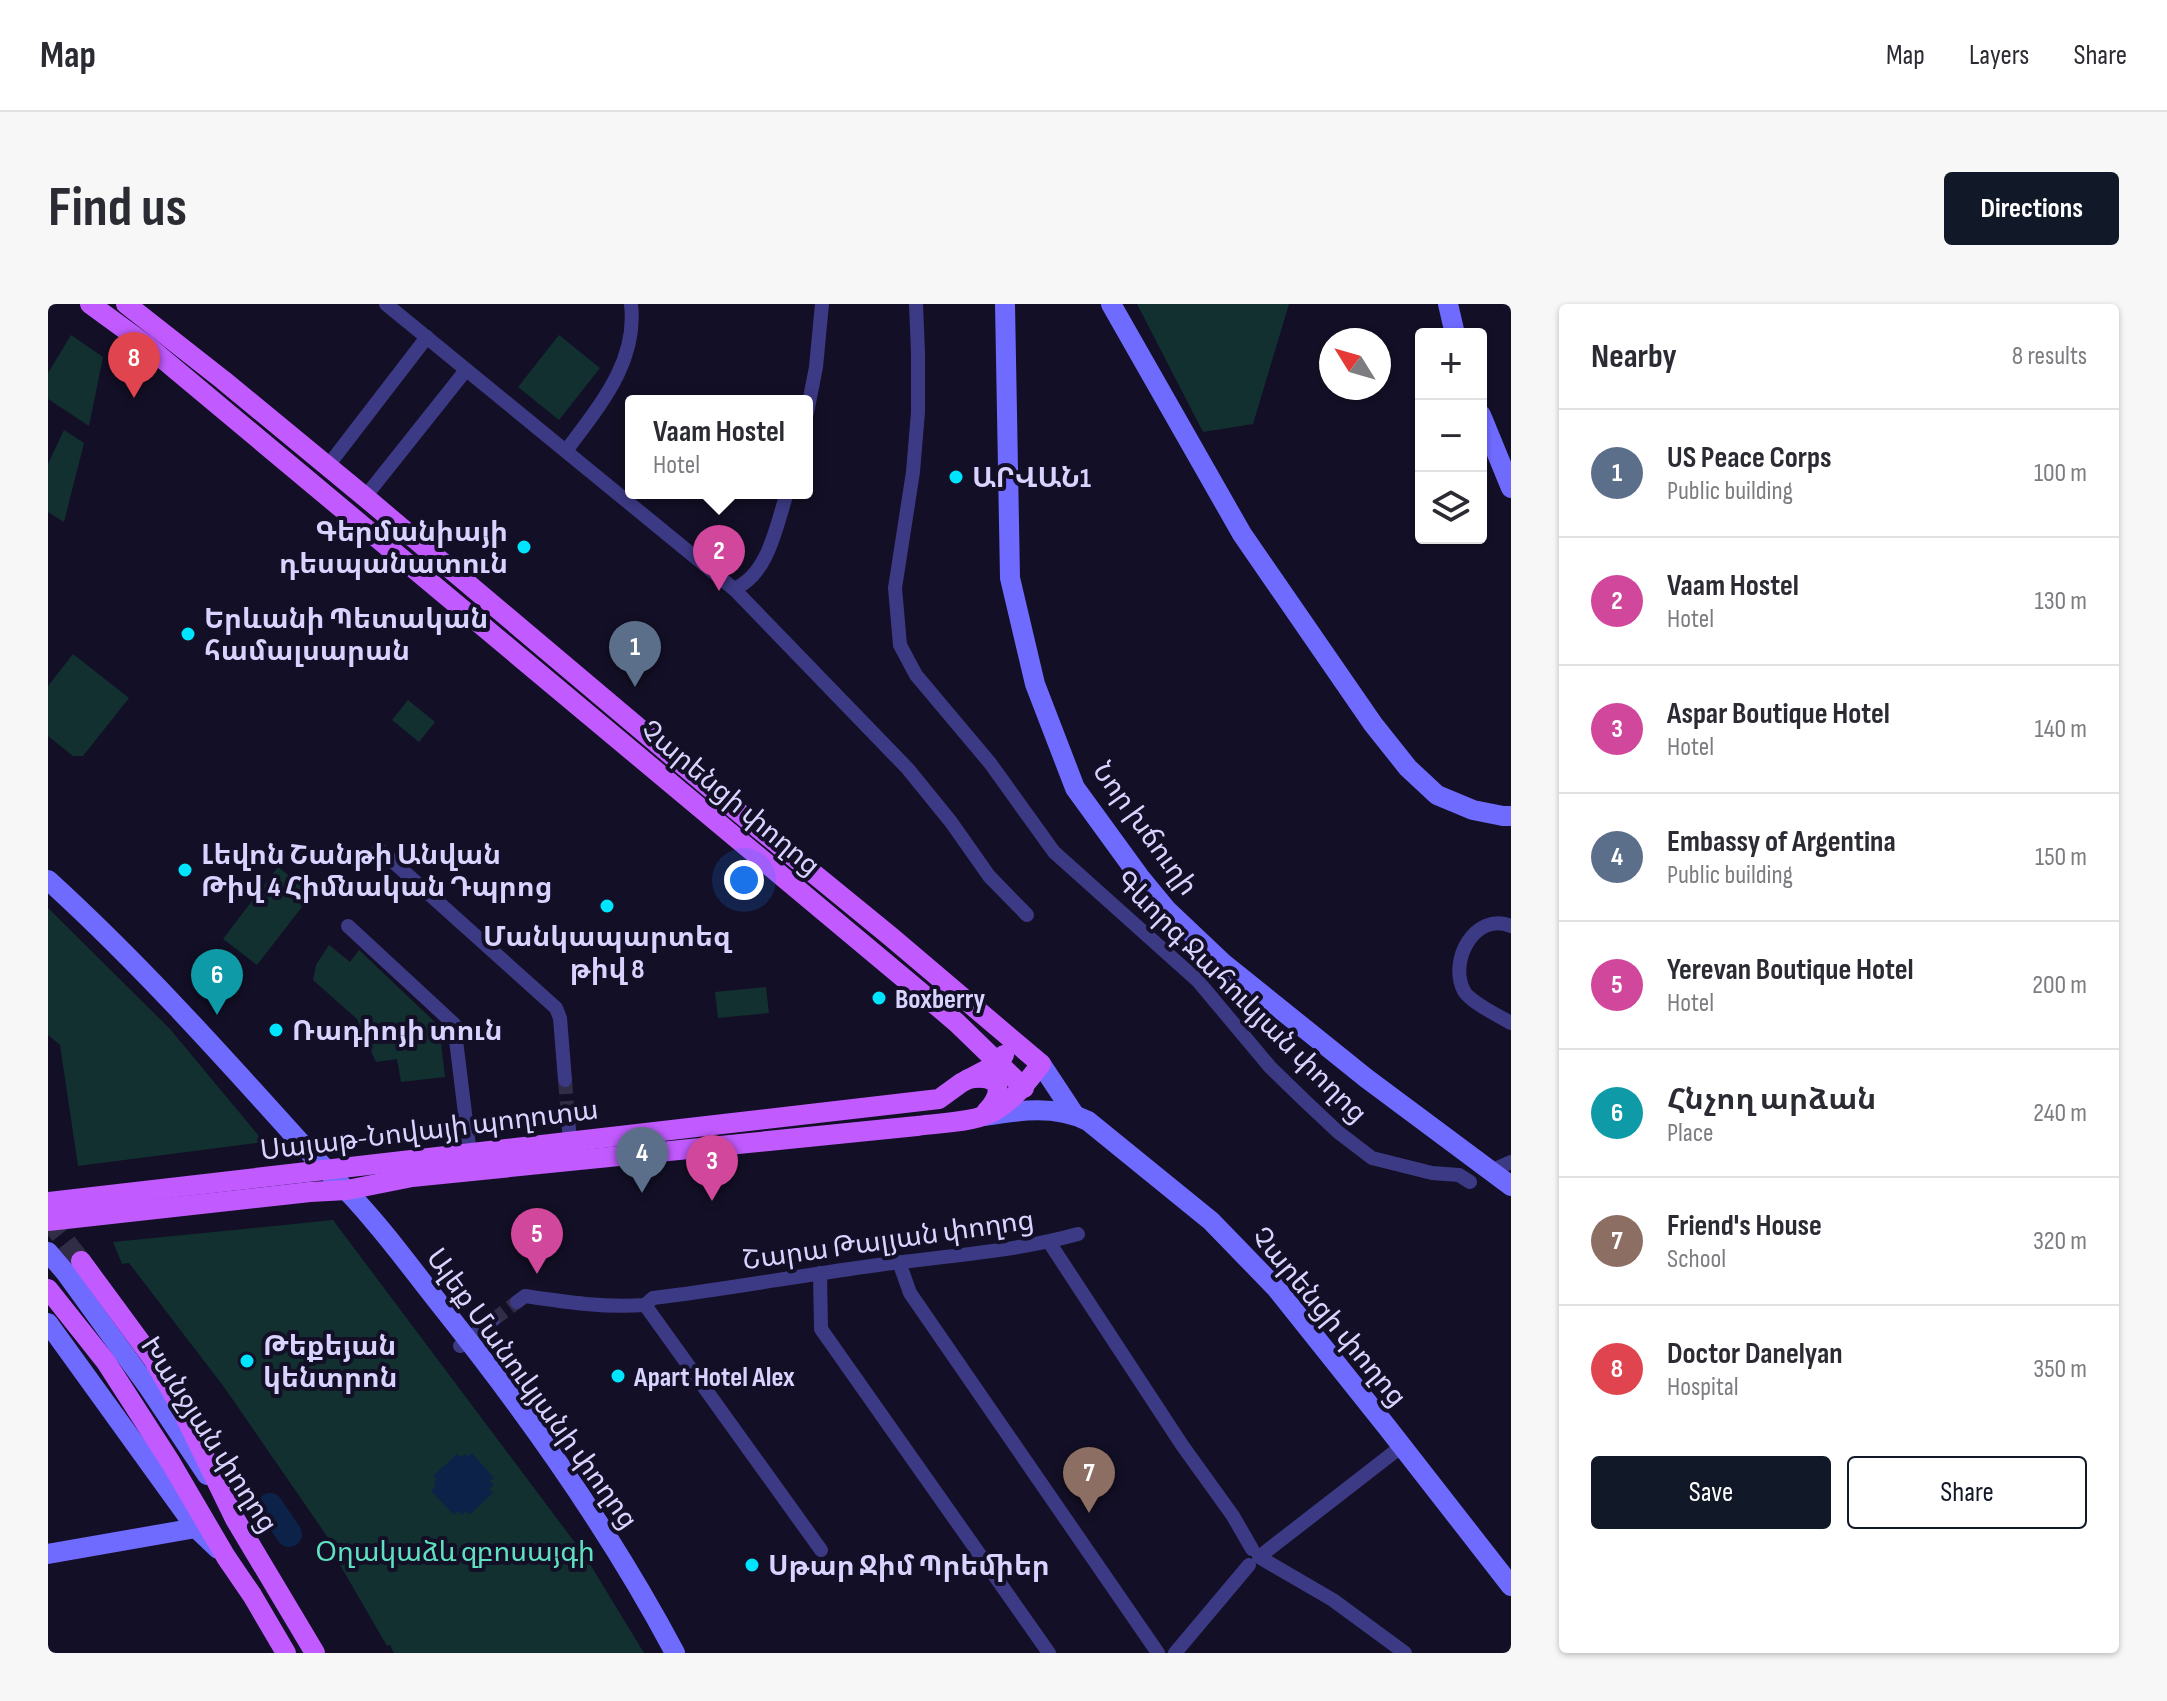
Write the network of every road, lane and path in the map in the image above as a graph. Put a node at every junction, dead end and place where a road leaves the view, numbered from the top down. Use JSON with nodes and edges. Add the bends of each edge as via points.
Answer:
{"nodes":[{"id":1,"x":90,"y":304,"type":"edge"},
{"id":2,"x":126,"y":304,"type":"edge"},
{"id":3,"x":386,"y":304,"type":"edge"},
{"id":4,"x":631,"y":304,"type":"edge"},
{"id":5,"x":822,"y":304,"type":"edge"},
{"id":6,"x":916,"y":304,"type":"edge"},
{"id":7,"x":1005,"y":304,"type":"edge"},
{"id":8,"x":1111,"y":304,"type":"edge"},
{"id":9,"x":1448,"y":304,"type":"edge"},
{"id":10,"x":1454,"y":328,"type":"edge"},
{"id":11,"x":427,"y":337,"type":"junction"},
{"id":12,"x":466,"y":370,"type":"junction"},
{"id":13,"x":811,"y":395,"type":"edge"},
{"id":14,"x":1487,"y":430,"type":"edge"},
{"id":15,"x":566,"y":451,"type":"junction"},
{"id":16,"x":327,"y":467,"type":"junction"},
{"id":17,"x":1511,"y":488,"type":"edge"},
{"id":18,"x":365,"y":497,"type":"junction"},
{"id":19,"x":785,"y":499,"type":"edge"},
{"id":20,"x":734,"y":589,"type":"junction"},
{"id":21,"x":1511,"y":816,"type":"edge"},
{"id":22,"x":379,"y":849,"type":"dead end"},
{"id":23,"x":48,"y":880,"type":"edge"},
{"id":24,"x":1027,"y":915,"type":"dead end"},
{"id":25,"x":348,"y":926,"type":"dead end"},
{"id":26,"x":1511,"y":926,"type":"edge"},
{"id":27,"x":1511,"y":1023,"type":"edge"},
{"id":28,"x":964,"y":1031,"type":"junction"},
{"id":29,"x":1015,"y":1041,"type":"junction"},
{"id":30,"x":997,"y":1064,"type":"junction"},
{"id":31,"x":1041,"y":1064,"type":"junction"},
{"id":32,"x":565,"y":1080,"type":"tunnel mouth"},
{"id":33,"x":965,"y":1081,"type":"junction"},
{"id":34,"x":1024,"y":1088,"type":"junction"},
{"id":35,"x":1045,"y":1110,"type":"junction"},
{"id":36,"x":1074,"y":1114,"type":"junction"},
{"id":37,"x":981,"y":1117,"type":"junction"},
{"id":38,"x":568,"y":1118,"type":"tunnel mouth"},
{"id":39,"x":570,"y":1141,"type":"junction"},
{"id":40,"x":470,"y":1154,"type":"junction"},
{"id":41,"x":1511,"y":1162,"type":"edge"},
{"id":42,"x":325,"y":1170,"type":"junction"},
{"id":43,"x":1491,"y":1171,"type":"junction"},
{"id":44,"x":1470,"y":1182,"type":"dead end"},
{"id":45,"x":1511,"y":1186,"type":"edge"},
{"id":46,"x":341,"y":1191,"type":"junction"},
{"id":47,"x":48,"y":1202,"type":"edge"},
{"id":48,"x":48,"y":1221,"type":"edge"},
{"id":49,"x":1078,"y":1234,"type":"dead end"},
{"id":50,"x":1049,"y":1242,"type":"junction"},
{"id":51,"x":48,"y":1252,"type":"edge"},
{"id":52,"x":81,"y":1261,"type":"tunnel mouth"},
{"id":53,"x":899,"y":1262,"type":"junction"},
{"id":54,"x":820,"y":1273,"type":"junction"},
{"id":55,"x":48,"y":1289,"type":"edge"},
{"id":56,"x":517,"y":1302,"type":"tunnel mouth"},
{"id":57,"x":645,"y":1305,"type":"junction"},
{"id":58,"x":493,"y":1320,"type":"tunnel mouth"},
{"id":59,"x":48,"y":1323,"type":"edge"},
{"id":60,"x":464,"y":1343,"type":"junction"},
{"id":61,"x":1402,"y":1446,"type":"junction"},
{"id":62,"x":235,"y":1519,"type":"junction"},
{"id":63,"x":196,"y":1528,"type":"junction"},
{"id":64,"x":821,"y":1550,"type":"dead end"},
{"id":65,"x":48,"y":1554,"type":"edge"},
{"id":66,"x":226,"y":1557,"type":"junction"},
{"id":67,"x":1253,"y":1557,"type":"junction"},
{"id":68,"x":1511,"y":1586,"type":"edge"},
{"id":69,"x":286,"y":1653,"type":"edge"},
{"id":70,"x":315,"y":1653,"type":"edge"},
{"id":71,"x":663,"y":1653,"type":"edge"},
{"id":72,"x":675,"y":1653,"type":"edge"},
{"id":73,"x":1049,"y":1653,"type":"edge"},
{"id":74,"x":1158,"y":1653,"type":"edge"},
{"id":75,"x":1175,"y":1653,"type":"edge"},
{"id":76,"x":1405,"y":1653,"type":"edge"}],
"edges":[{"from":1,"to":28,"type":"main road","name":"Չարենցի փողոց","via":[[145,344]]},
{"from":2,"to":16,"type":"main road","name":"Չարենցի փողոց"},
{"from":3,"to":11,"type":"street"},
{"from":4,"to":15,"type":"street","via":[[630,343],[614,386]]},
{"from":5,"to":13,"type":"street"},
{"from":6,"to":44,"type":"street","name":"Գևորգ Ջահուկյան փողոց","via":[[915,457],[895,588],[900,645],[916,675],[990,763],[1054,852],[1198,981],[1270,1067],[1338,1132],[1372,1158],[1459,1175]]},
{"from":7,"to":43,"type":"main road","name":"Նոր խճուղի","via":[[1010,578],[1035,684],[1075,788],[1167,910],[1223,963]]},
{"from":8,"to":21,"type":"main road","via":[[1242,534],[1373,724],[1437,795],[1473,810]]},
{"from":9,"to":10,"type":"main road"},
{"from":11,"to":12,"type":"street"},
{"from":11,"to":16,"type":"street"},
{"from":12,"to":15,"type":"street"},
{"from":12,"to":18,"type":"street"},
{"from":14,"to":17,"type":"main road"},
{"from":15,"to":20,"type":"street"},
{"from":16,"to":18,"type":"main road","name":"Չարենցի փողոց"},
{"from":18,"to":29,"type":"main road","name":"Չարենցի փողոց"},
{"from":19,"to":20,"type":"street","via":[[765,559],[744,585]]},
{"from":20,"to":24,"type":"street","via":[[908,769],[989,876]]},
{"from":22,"to":32,"type":"street","via":[[556,1008]]},
{"from":23,"to":42,"type":"main road","name":"Ալեք Մանուկյանի փողոց","via":[[186,1015]]},
{"from":25,"to":40,"type":"street","via":[[454,1024]]},
{"from":26,"to":27,"type":"street","via":[[1487,924],[1470,938],[1458,976],[1465,994]]},
{"from":28,"to":30,"type":"main road","name":"Չարենցի փողոց"},
{"from":28,"to":33,"type":"main road","via":[[969,1053]]},
{"from":29,"to":30,"type":"main road"},
{"from":29,"to":31,"type":"main road","name":"Չարենցի փողոց"},
{"from":30,"to":33,"type":"main road","name":"Սայաթ-Նովայի պողոտա"},
{"from":30,"to":34,"type":"main road","name":"Չարենցի փողոց"},
{"from":31,"to":34,"type":"main road","name":"Սայաթ-Նովայի պողոտա"},
{"from":31,"to":36,"type":"main road","name":"Չարենցի փողոց"},
{"from":33,"to":37,"type":"main road","via":[[986,1077],[997,1084],[994,1103]]},
{"from":33,"to":39,"type":"main road","name":"Սայաթ-Նովայի պողոտա","via":[[939,1099]]},
{"from":34,"to":35,"type":"main road","name":"Չարենցի փողոց"},
{"from":34,"to":37,"type":"main road","name":"Սայաթ-Նովայի պողոտա"},
{"from":35,"to":36,"type":"main road","name":"Չարենցի փողոց"},
{"from":35,"to":37,"type":"main road","name":"Սայաթ-Նովայի պողոտա"},
{"from":36,"to":61,"type":"main road","name":"Չարենցի փողոց","via":[[1211,1221],[1276,1288]]},
{"from":37,"to":46,"type":"main road","name":"Սայաթ-Նովայի պողոտա","via":[[412,1177]]},
{"from":38,"to":39,"type":"street"},
{"from":39,"to":40,"type":"main road","name":"Սայաթ-Նովայի պողոտա"},
{"from":40,"to":42,"type":"main road","name":"Սայաթ-Նովայի պողոտա"},
{"from":41,"to":43,"type":"street"},
{"from":42,"to":46,"type":"main road","name":"Ալեք Մանուկյանի փողոց"},
{"from":42,"to":47,"type":"main road","name":"Սայաթ-Նովայի պողոտա"},
{"from":43,"to":45,"type":"main road","name":"Նոր խճուղի"},
{"from":46,"to":48,"type":"main road","name":"Սայաթ-Նովայի պողոտա"},
{"from":46,"to":60,"type":"main road","name":"Ալեք Մանուկյանի փողոց"},
{"from":49,"to":50,"type":"street"},
{"from":50,"to":53,"type":"street","name":"Շարա Թալյան փողոց"},
{"from":50,"to":67,"type":"street","name":"Շարա Թալյան փողոց","via":[[1233,1516]]},
{"from":51,"to":62,"type":"main road","name":"Խանջյան փողոց","via":[[149,1388]]},
{"from":52,"to":62,"type":"main road","via":[[153,1359]]},
{"from":53,"to":54,"type":"street","name":"Շարա Թալյան փողոց"},
{"from":53,"to":74,"type":"street","via":[[910,1293]]},
{"from":54,"to":57,"type":"street","name":"Շարա Թալյան փողոց","via":[[653,1298]]},
{"from":54,"to":73,"type":"street","via":[[821,1329]]},
{"from":55,"to":66,"type":"main road","via":[[106,1362]]},
{"from":56,"to":57,"type":"street","name":"Շարա Թալյան փողոց","via":[[525,1296],[578,1304]]},
{"from":57,"to":64,"type":"street"},
{"from":58,"to":60,"type":"street"},
{"from":59,"to":63,"type":"main road","name":"Խանջյան փողոց"},
{"from":60,"to":71,"type":"main road","name":"Ալեք Մանուկյանի փողոց","via":[[587,1524]]},
{"from":60,"to":72,"type":"main road","name":"Ալեք Մանուկյանի փողոց","via":[[557,1460],[633,1576]]},
{"from":61,"to":67,"type":"street"},
{"from":61,"to":68,"type":"main road","name":"Չարենցի փողոց"},
{"from":62,"to":70,"type":"main road","name":"Խանջյան փողոց"},
{"from":63,"to":65,"type":"main road"},
{"from":63,"to":66,"type":"main road","name":"Խանջյան փողոց"},
{"from":66,"to":69,"type":"main road","name":"Խանջյան փողոց"},
{"from":67,"to":75,"type":"street"},
{"from":67,"to":76,"type":"street","name":"Շարա Թալյան փողոց","via":[[1333,1600]]}]}
